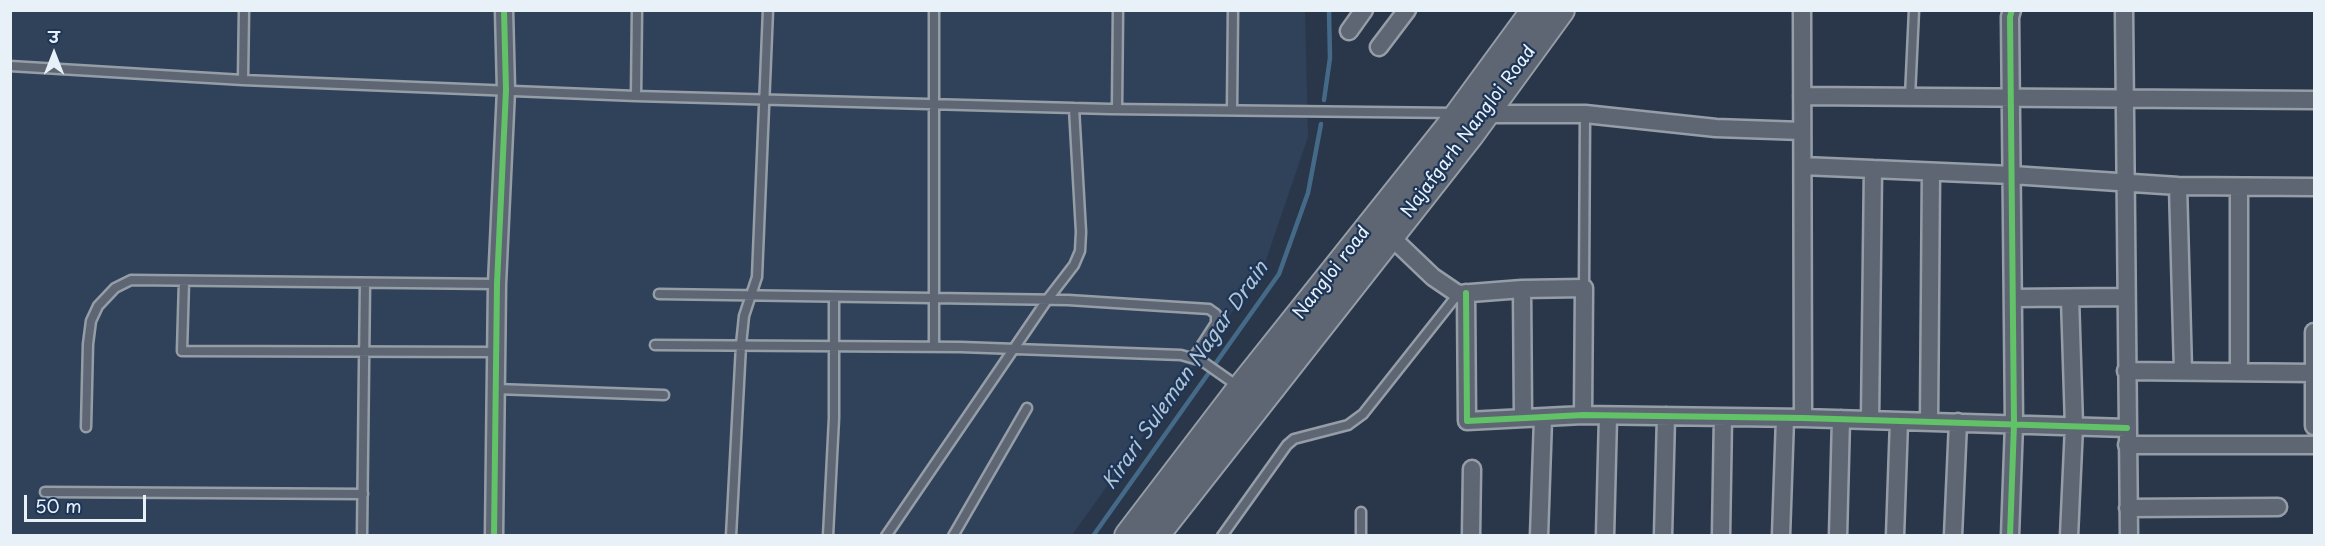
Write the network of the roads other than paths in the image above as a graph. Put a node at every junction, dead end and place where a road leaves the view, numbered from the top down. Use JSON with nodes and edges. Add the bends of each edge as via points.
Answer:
{"nodes":[{"id":1,"x":244,"y":10,"type":"edge"},
{"id":2,"x":504,"y":10,"type":"edge"},
{"id":3,"x":637,"y":10,"type":"edge"},
{"id":4,"x":768,"y":10,"type":"edge"},
{"id":5,"x":934,"y":10,"type":"edge"},
{"id":6,"x":1118,"y":10,"type":"edge"},
{"id":7,"x":1233,"y":10,"type":"edge"},
{"id":8,"x":1364,"y":10,"type":"edge"},
{"id":9,"x":1407,"y":10,"type":"edge"},
{"id":10,"x":1534,"y":10,"type":"edge"},
{"id":11,"x":1561,"y":10,"type":"edge"},
{"id":12,"x":1802,"y":10,"type":"edge"},
{"id":13,"x":1914,"y":10,"type":"edge"},
{"id":14,"x":2012,"y":10,"type":"edge"},
{"id":15,"x":2124,"y":10,"type":"edge"},
{"id":16,"x":1349,"y":31,"type":"dead end"},
{"id":17,"x":1380,"y":47,"type":"dead end"},
{"id":18,"x":10,"y":66,"type":"edge"},
{"id":19,"x":243,"y":80,"type":"junction"},
{"id":20,"x":506,"y":90,"type":"junction"},
{"id":21,"x":636,"y":96,"type":"junction"},
{"id":22,"x":1802,"y":96,"type":"junction"},
{"id":23,"x":1910,"y":97,"type":"junction"},
{"id":24,"x":2012,"y":98,"type":"junction"},
{"id":25,"x":2122,"y":99,"type":"junction"},
{"id":26,"x":766,"y":100,"type":"junction"},
{"id":27,"x":2314,"y":100,"type":"edge"},
{"id":28,"x":934,"y":104,"type":"junction"},
{"id":29,"x":1074,"y":108,"type":"junction"},
{"id":30,"x":1117,"y":109,"type":"junction"},
{"id":31,"x":1232,"y":110,"type":"junction"},
{"id":32,"x":1472,"y":113,"type":"junction"},
{"id":33,"x":1585,"y":114,"type":"junction"},
{"id":34,"x":1802,"y":131,"type":"junction"},
{"id":35,"x":1803,"y":166,"type":"junction"},
{"id":36,"x":1873,"y":169,"type":"junction"},
{"id":37,"x":1931,"y":172,"type":"junction"},
{"id":38,"x":2012,"y":175,"type":"junction"},
{"id":39,"x":2125,"y":183,"type":"junction"},
{"id":40,"x":2178,"y":186,"type":"junction"},
{"id":41,"x":2239,"y":187,"type":"junction"},
{"id":42,"x":2314,"y":187,"type":"edge"},
{"id":43,"x":1389,"y":236,"type":"junction"},
{"id":44,"x":184,"y":281,"type":"junction"},
{"id":45,"x":365,"y":283,"type":"junction"},
{"id":46,"x":497,"y":284,"type":"junction"},
{"id":47,"x":1584,"y":288,"type":"junction"},
{"id":48,"x":1522,"y":289,"type":"junction"},
{"id":49,"x":1462,"y":293,"type":"junction"},
{"id":50,"x":659,"y":294,"type":"dead end"},
{"id":51,"x":750,"y":296,"type":"junction"},
{"id":52,"x":834,"y":297,"type":"junction"},
{"id":53,"x":2125,"y":297,"type":"junction"},
{"id":54,"x":934,"y":298,"type":"junction"},
{"id":55,"x":2013,"y":298,"type":"junction"},
{"id":56,"x":2070,"y":298,"type":"junction"},
{"id":57,"x":1047,"y":300,"type":"junction"},
{"id":58,"x":2314,"y":332,"type":"edge"},
{"id":59,"x":655,"y":345,"type":"dead end"},
{"id":60,"x":741,"y":345,"type":"junction"},
{"id":61,"x":835,"y":346,"type":"junction"},
{"id":62,"x":934,"y":347,"type":"junction"},
{"id":63,"x":1015,"y":348,"type":"junction"},
{"id":64,"x":364,"y":351,"type":"junction"},
{"id":65,"x":496,"y":352,"type":"junction"},
{"id":66,"x":1198,"y":359,"type":"junction"},
{"id":67,"x":2126,"y":370,"type":"junction"},
{"id":68,"x":2183,"y":371,"type":"junction"},
{"id":69,"x":2239,"y":372,"type":"junction"},
{"id":70,"x":2314,"y":373,"type":"edge"},
{"id":71,"x":1232,"y":381,"type":"junction"},
{"id":72,"x":496,"y":389,"type":"junction"},
{"id":73,"x":664,"y":395,"type":"dead end"},
{"id":74,"x":1027,"y":408,"type":"dead end"},
{"id":75,"x":1583,"y":415,"type":"junction"},
{"id":76,"x":1608,"y":416,"type":"junction"},
{"id":77,"x":1666,"y":416,"type":"junction"},
{"id":78,"x":1523,"y":417,"type":"junction"},
{"id":79,"x":1723,"y":417,"type":"junction"},
{"id":80,"x":1785,"y":418,"type":"junction"},
{"id":81,"x":1803,"y":418,"type":"junction"},
{"id":82,"x":1543,"y":419,"type":"junction"},
{"id":83,"x":1841,"y":419,"type":"junction"},
{"id":84,"x":1870,"y":420,"type":"junction"},
{"id":85,"x":1899,"y":420,"type":"junction"},
{"id":86,"x":1929,"y":422,"type":"junction"},
{"id":87,"x":1958,"y":422,"type":"junction"},
{"id":88,"x":2014,"y":424,"type":"junction"},
{"id":89,"x":2074,"y":426,"type":"junction"},
{"id":90,"x":2314,"y":426,"type":"edge"},
{"id":91,"x":86,"y":427,"type":"dead end"},
{"id":92,"x":2127,"y":428,"type":"junction"},
{"id":93,"x":2127,"y":445,"type":"junction"},
{"id":94,"x":2314,"y":445,"type":"edge"},
{"id":95,"x":1472,"y":469,"type":"dead end"},
{"id":96,"x":45,"y":492,"type":"dead end"},
{"id":97,"x":363,"y":494,"type":"junction"},
{"id":98,"x":2278,"y":507,"type":"dead end"},
{"id":99,"x":2128,"y":508,"type":"junction"},
{"id":100,"x":1361,"y":512,"type":"dead end"},
{"id":101,"x":362,"y":536,"type":"edge"},
{"id":102,"x":494,"y":536,"type":"edge"},
{"id":103,"x":731,"y":536,"type":"edge"},
{"id":104,"x":828,"y":536,"type":"edge"},
{"id":105,"x":886,"y":536,"type":"edge"},
{"id":106,"x":953,"y":536,"type":"edge"},
{"id":107,"x":1128,"y":536,"type":"edge"},
{"id":108,"x":1155,"y":536,"type":"edge"},
{"id":109,"x":1222,"y":536,"type":"edge"},
{"id":110,"x":1360,"y":536,"type":"edge"},
{"id":111,"x":1472,"y":536,"type":"edge"},
{"id":112,"x":1539,"y":536,"type":"edge"},
{"id":113,"x":1605,"y":536,"type":"edge"},
{"id":114,"x":1663,"y":536,"type":"edge"},
{"id":115,"x":1721,"y":536,"type":"edge"},
{"id":116,"x":1781,"y":536,"type":"edge"},
{"id":117,"x":1838,"y":536,"type":"edge"},
{"id":118,"x":1895,"y":536,"type":"edge"},
{"id":119,"x":1953,"y":536,"type":"edge"},
{"id":120,"x":2010,"y":536,"type":"edge"},
{"id":121,"x":2069,"y":536,"type":"edge"},
{"id":122,"x":2129,"y":536,"type":"edge"}],
"edges":[{"from":1,"to":19,"type":"lane"},
{"from":2,"to":20,"type":"street"},
{"from":3,"to":21,"type":"lane"},
{"from":4,"to":26,"type":"lane"},
{"from":5,"to":28,"type":"lane"},
{"from":6,"to":30,"type":"lane"},
{"from":7,"to":31,"type":"lane"},
{"from":8,"to":16,"type":"street"},
{"from":9,"to":17,"type":"street"},
{"from":10,"to":32,"type":"main road","name":"Nangloi road"},
{"from":11,"to":32,"type":"main road","name":"Najafgarh Nangloi Road"},
{"from":12,"to":22,"type":"street"},
{"from":13,"to":23,"type":"lane"},
{"from":14,"to":24,"type":"street"},
{"from":15,"to":25,"type":"street"},
{"from":18,"to":19,"type":"lane"},
{"from":19,"to":20,"type":"lane"},
{"from":20,"to":21,"type":"lane"},
{"from":20,"to":46,"type":"street"},
{"from":21,"to":26,"type":"lane"},
{"from":22,"to":23,"type":"street"},
{"from":22,"to":34,"type":"street"},
{"from":23,"to":24,"type":"street"},
{"from":24,"to":25,"type":"street"},
{"from":24,"to":38,"type":"street"},
{"from":25,"to":27,"type":"street"},
{"from":25,"to":39,"type":"street"},
{"from":26,"to":28,"type":"lane"},
{"from":26,"to":51,"type":"lane","via":[[757,277]]},
{"from":28,"to":29,"type":"lane"},
{"from":28,"to":54,"type":"lane"},
{"from":29,"to":30,"type":"lane"},
{"from":29,"to":57,"type":"lane","via":[[1080,251]]},
{"from":30,"to":31,"type":"lane"},
{"from":31,"to":32,"type":"lane"},
{"from":32,"to":33,"type":"street"},
{"from":32,"to":43,"type":"main road","name":"Najafgarh Nangloi Road"},
{"from":32,"to":71,"type":"main road","name":"Nangloi road"},
{"from":33,"to":34,"type":"street","via":[[1716,128]]},
{"from":33,"to":47,"type":"lane"},
{"from":34,"to":35,"type":"street"},
{"from":35,"to":36,"type":"street"},
{"from":35,"to":81,"type":"street"},
{"from":36,"to":37,"type":"street"},
{"from":36,"to":84,"type":"street"},
{"from":37,"to":38,"type":"street"},
{"from":37,"to":86,"type":"street"},
{"from":38,"to":39,"type":"street"},
{"from":38,"to":55,"type":"street"},
{"from":39,"to":40,"type":"street"},
{"from":39,"to":53,"type":"street"},
{"from":40,"to":41,"type":"street"},
{"from":40,"to":68,"type":"street"},
{"from":41,"to":42,"type":"street"},
{"from":41,"to":69,"type":"street"},
{"from":43,"to":49,"type":"street","via":[[1433,277]]},
{"from":43,"to":108,"type":"main road","name":"Najafgarh Nangloi Road"},
{"from":44,"to":45,"type":"lane"},
{"from":44,"to":64,"type":"lane","via":[[183,351]]},
{"from":44,"to":91,"type":"lane","via":[[130,280],[115,288],[98,306],[88,344]]},
{"from":45,"to":46,"type":"lane"},
{"from":45,"to":64,"type":"lane"},
{"from":46,"to":65,"type":"street"},
{"from":47,"to":48,"type":"street"},
{"from":47,"to":75,"type":"street"},
{"from":48,"to":49,"type":"street"},
{"from":48,"to":78,"type":"street"},
{"from":49,"to":78,"type":"street","via":[[1467,421]]},
{"from":49,"to":109,"type":"lane","via":[[1363,414],[1348,425],[1294,439],[1287,445]]},
{"from":50,"to":51,"type":"lane"},
{"from":51,"to":52,"type":"lane"},
{"from":51,"to":60,"type":"lane"},
{"from":52,"to":54,"type":"lane"},
{"from":52,"to":61,"type":"lane"},
{"from":53,"to":56,"type":"street"},
{"from":53,"to":67,"type":"street"},
{"from":54,"to":57,"type":"lane"},
{"from":54,"to":62,"type":"lane"},
{"from":55,"to":56,"type":"street"},
{"from":55,"to":88,"type":"street"},
{"from":56,"to":89,"type":"street"},
{"from":57,"to":63,"type":"lane"},
{"from":57,"to":66,"type":"lane","via":[[1209,309],[1216,314],[1216,323]]},
{"from":58,"to":70,"type":"street"},
{"from":59,"to":60,"type":"lane"},
{"from":60,"to":61,"type":"lane"},
{"from":60,"to":103,"type":"lane"},
{"from":61,"to":62,"type":"lane"},
{"from":61,"to":104,"type":"lane"},
{"from":62,"to":63,"type":"lane"},
{"from":63,"to":66,"type":"lane"},
{"from":63,"to":105,"type":"lane"},
{"from":64,"to":65,"type":"lane"},
{"from":64,"to":97,"type":"lane"},
{"from":65,"to":72,"type":"street"},
{"from":66,"to":71,"type":"lane"},
{"from":67,"to":68,"type":"street"},
{"from":67,"to":92,"type":"street"},
{"from":68,"to":69,"type":"street"},
{"from":69,"to":70,"type":"street"},
{"from":70,"to":90,"type":"street"},
{"from":71,"to":107,"type":"main road","name":"Nangloi road"},
{"from":72,"to":73,"type":"lane"},
{"from":72,"to":102,"type":"street"},
{"from":74,"to":106,"type":"lane"},
{"from":75,"to":76,"type":"street"},
{"from":75,"to":82,"type":"street"},
{"from":76,"to":77,"type":"street"},
{"from":76,"to":113,"type":"street"},
{"from":77,"to":79,"type":"street"},
{"from":77,"to":114,"type":"street"},
{"from":78,"to":82,"type":"street"},
{"from":79,"to":80,"type":"street"},
{"from":79,"to":115,"type":"street"},
{"from":80,"to":81,"type":"street"},
{"from":80,"to":116,"type":"street"},
{"from":81,"to":83,"type":"street"},
{"from":82,"to":112,"type":"street"},
{"from":83,"to":84,"type":"street"},
{"from":83,"to":117,"type":"street"},
{"from":84,"to":85,"type":"street"},
{"from":85,"to":86,"type":"street"},
{"from":85,"to":118,"type":"street"},
{"from":86,"to":87,"type":"street"},
{"from":87,"to":88,"type":"street"},
{"from":87,"to":119,"type":"street"},
{"from":88,"to":89,"type":"street"},
{"from":88,"to":120,"type":"street"},
{"from":89,"to":92,"type":"street"},
{"from":89,"to":121,"type":"street"},
{"from":92,"to":93,"type":"street"},
{"from":93,"to":94,"type":"street"},
{"from":93,"to":99,"type":"street"},
{"from":95,"to":111,"type":"street"},
{"from":96,"to":97,"type":"lane"},
{"from":97,"to":101,"type":"lane"},
{"from":98,"to":99,"type":"street"},
{"from":99,"to":122,"type":"street"},
{"from":100,"to":110,"type":"lane"}]}
